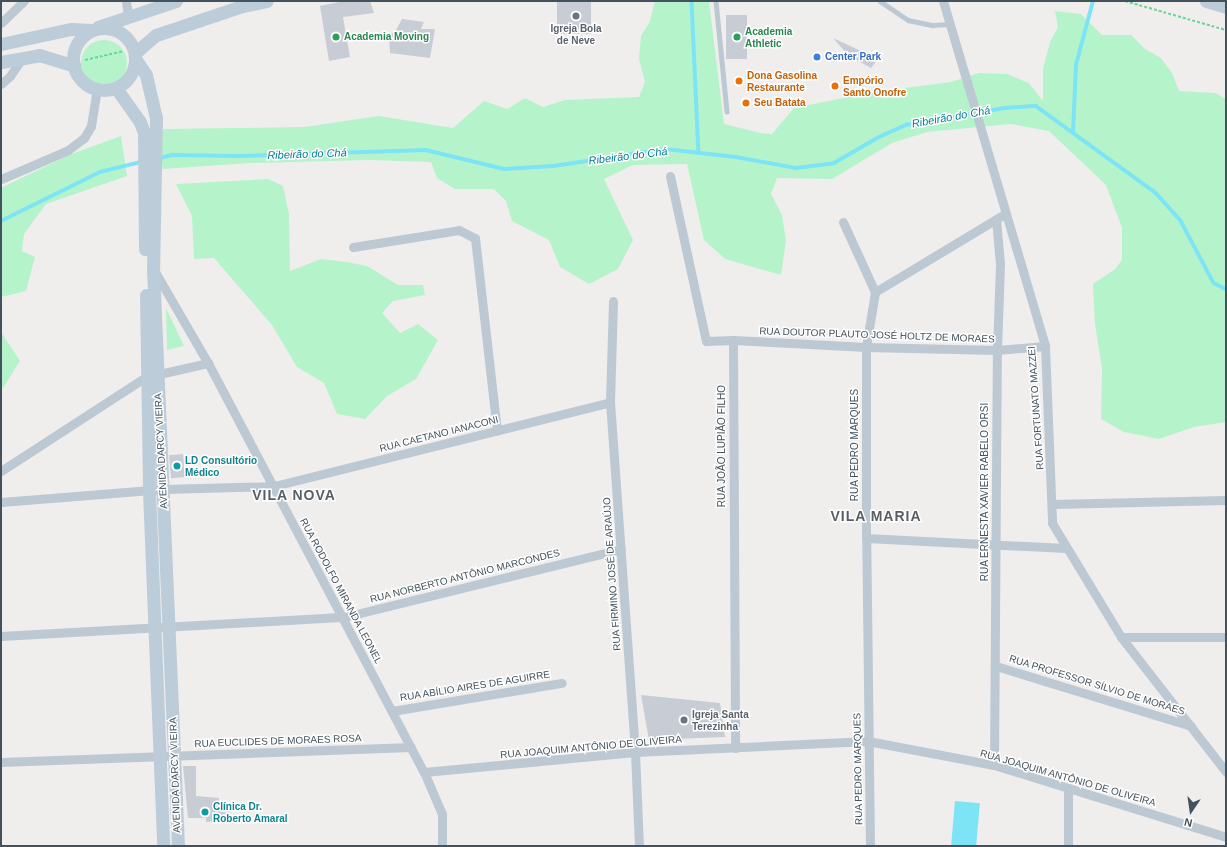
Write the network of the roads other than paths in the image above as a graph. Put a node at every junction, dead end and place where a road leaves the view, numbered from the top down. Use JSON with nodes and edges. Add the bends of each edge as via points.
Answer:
{"nodes":[{"id":1,"x":24,"y":1,"type":"edge"},
{"id":2,"x":126,"y":1,"type":"edge"},
{"id":3,"x":176,"y":1,"type":"edge"},
{"id":4,"x":267,"y":1,"type":"edge"},
{"id":5,"x":716,"y":1,"type":"edge"},
{"id":6,"x":880,"y":1,"type":"edge"},
{"id":7,"x":943,"y":1,"type":"edge"},
{"id":8,"x":1206,"y":1,"type":"edge"},
{"id":9,"x":1226,"y":7,"type":"edge"},
{"id":10,"x":128,"y":16,"type":"junction"},
{"id":11,"x":1,"y":23,"type":"edge"},
{"id":12,"x":950,"y":24,"type":"junction"},
{"id":13,"x":93,"y":30,"type":"junction"},
{"id":14,"x":1,"y":44,"type":"edge"},
{"id":15,"x":135,"y":54,"type":"junction"},
{"id":16,"x":22,"y":58,"type":"junction"},
{"id":17,"x":1,"y":62,"type":"edge"},
{"id":18,"x":74,"y":64,"type":"junction"},
{"id":19,"x":1,"y":84,"type":"edge"},
{"id":20,"x":116,"y":88,"type":"junction"},
{"id":21,"x":97,"y":89,"type":"junction"},
{"id":22,"x":727,"y":112,"type":"dead end"},
{"id":23,"x":149,"y":133,"type":"junction"},
{"id":24,"x":670,"y":176,"type":"dead end"},
{"id":25,"x":1,"y":179,"type":"edge"},
{"id":26,"x":151,"y":186,"type":"junction"},
{"id":27,"x":1005,"y":214,"type":"junction"},
{"id":28,"x":996,"y":220,"type":"junction"},
{"id":29,"x":843,"y":222,"type":"dead end"},
{"id":30,"x":353,"y":247,"type":"dead end"},
{"id":31,"x":153,"y":269,"type":"junction"},
{"id":32,"x":875,"y":292,"type":"junction"},
{"id":33,"x":613,"y":301,"type":"dead end"},
{"id":34,"x":732,"y":340,"type":"junction"},
{"id":35,"x":1044,"y":346,"type":"junction"},
{"id":36,"x":866,"y":347,"type":"junction"},
{"id":37,"x":997,"y":350,"type":"junction"},
{"id":38,"x":208,"y":363,"type":"junction"},
{"id":39,"x":152,"y":376,"type":"junction"},
{"id":40,"x":610,"y":402,"type":"junction"},
{"id":41,"x":497,"y":431,"type":"junction"},
{"id":42,"x":1,"y":471,"type":"edge"},
{"id":43,"x":274,"y":486,"type":"junction"},
{"id":44,"x":163,"y":489,"type":"junction"},
{"id":45,"x":149,"y":490,"type":"junction"},
{"id":46,"x":1226,"y":500,"type":"edge"},
{"id":47,"x":1,"y":502,"type":"edge"},
{"id":48,"x":1053,"y":504,"type":"junction"},
{"id":49,"x":866,"y":538,"type":"junction"},
{"id":50,"x":996,"y":544,"type":"junction"},
{"id":51,"x":1066,"y":548,"type":"junction"},
{"id":52,"x":622,"y":549,"type":"junction"},
{"id":53,"x":344,"y":617,"type":"junction"},
{"id":54,"x":169,"y":628,"type":"junction"},
{"id":55,"x":154,"y":629,"type":"junction"},
{"id":56,"x":1,"y":636,"type":"edge"},
{"id":57,"x":1226,"y":637,"type":"edge"},
{"id":58,"x":1121,"y":638,"type":"junction"},
{"id":59,"x":996,"y":666,"type":"junction"},
{"id":60,"x":562,"y":683,"type":"dead end"},
{"id":61,"x":392,"y":711,"type":"junction"},
{"id":62,"x":1192,"y":726,"type":"junction"},
{"id":63,"x":868,"y":741,"type":"junction"},
{"id":64,"x":411,"y":747,"type":"junction"},
{"id":65,"x":735,"y":748,"type":"junction"},
{"id":66,"x":635,"y":752,"type":"junction"},
{"id":67,"x":159,"y":756,"type":"junction"},
{"id":68,"x":175,"y":756,"type":"junction"},
{"id":69,"x":1,"y":762,"type":"edge"},
{"id":70,"x":994,"y":765,"type":"junction"},
{"id":71,"x":1224,"y":767,"type":"edge"},
{"id":72,"x":424,"y":772,"type":"junction"},
{"id":73,"x":1068,"y":788,"type":"junction"},
{"id":74,"x":1226,"y":837,"type":"edge"},
{"id":75,"x":163,"y":846,"type":"edge"},
{"id":76,"x":178,"y":846,"type":"edge"},
{"id":77,"x":442,"y":846,"type":"edge"},
{"id":78,"x":639,"y":846,"type":"edge"},
{"id":79,"x":870,"y":846,"type":"edge"},
{"id":80,"x":1068,"y":846,"type":"edge"}],
"edges":[{"from":1,"to":11,"type":"street"},
{"from":2,"to":10,"type":"street"},
{"from":3,"to":10,"type":"main road"},
{"from":4,"to":15,"type":"main road","via":[[242,6],[156,35]]},
{"from":5,"to":22,"type":"lane"},
{"from":6,"to":12,"type":"lane","via":[[908,20],[932,25]]},
{"from":7,"to":12,"type":"street","name":"RUA FORTUNATO MAZZEI"},
{"from":8,"to":9,"type":"main road"},
{"from":10,"to":13,"type":"main road"},
{"from":12,"to":27,"type":"street","name":"RUA FORTUNATO MAZZEI"},
{"from":13,"to":14,"type":"main road","name":"AVENIDA DARCY VIEIRA","via":[[71,29]]},
{"from":13,"to":15,"type":"main road","name":"AVENIDA DARCY VIEIRA","via":[[108,28],[121,32]]},
{"from":13,"to":18,"type":"main road","via":[[78,42]]},
{"from":15,"to":20,"type":"main road","via":[[130,77]]},
{"from":15,"to":23,"type":"main road","name":"AVENIDA DARCY VIEIRA","via":[[146,75],[156,118]]},
{"from":16,"to":17,"type":"main road"},
{"from":16,"to":18,"type":"main road","via":[[39,55]]},
{"from":16,"to":19,"type":"street"},
{"from":18,"to":21,"type":"main road","via":[[82,80]]},
{"from":20,"to":21,"type":"main road"},
{"from":20,"to":23,"type":"main road","name":"AVENIDA DARCY VIEIRA"},
{"from":21,"to":25,"type":"street","via":[[91,126],[84,138],[68,150]]},
{"from":23,"to":26,"type":"main road","name":"AVENIDA DARCY VIEIRA"},
{"from":24,"to":34,"type":"street","via":[[706,341]]},
{"from":26,"to":31,"type":"main road","name":"AVENIDA DARCY VIEIRA"},
{"from":26,"to":39,"type":"main road","name":"AVENIDA DARCY VIEIRA"},
{"from":27,"to":28,"type":"street"},
{"from":27,"to":35,"type":"street","name":"RUA FORTUNATO MAZZEI"},
{"from":28,"to":32,"type":"street"},
{"from":28,"to":37,"type":"street","name":"RUA ERNESTA XAVIER RABELO ORSI","via":[[1000,264]]},
{"from":29,"to":32,"type":"street"},
{"from":30,"to":41,"type":"street","via":[[459,230],[475,238]]},
{"from":31,"to":38,"type":"street","name":"RUA RODOLFO MIRANDA LEONEL"},
{"from":31,"to":39,"type":"main road","name":"AVENIDA DARCY VIEIRA"},
{"from":32,"to":36,"type":"street","name":"RUA PEDRO MARQUES"},
{"from":33,"to":40,"type":"street","name":"RUA FIRMINO JOSÉ DE ARAÚJO"},
{"from":34,"to":36,"type":"street","name":"RUA DOUTOR PLAUTO JOSÉ HOLTZ DE MORAES"},
{"from":34,"to":65,"type":"street","name":"RUA JOÃO LUPIÃO FILHO"},
{"from":35,"to":37,"type":"street","name":"RUA DOUTOR PLAUTO JOSÉ HOLTZ DE MORAES"},
{"from":35,"to":48,"type":"street","name":"RUA FORTUNATO MAZZEI"},
{"from":36,"to":37,"type":"street","name":"RUA DOUTOR PLAUTO JOSÉ HOLTZ DE MORAES"},
{"from":36,"to":49,"type":"street","name":"RUA PEDRO MARQUES"},
{"from":37,"to":50,"type":"street","name":"RUA ERNESTA XAVIER RABELO ORSI"},
{"from":38,"to":39,"type":"street"},
{"from":38,"to":43,"type":"street","name":"RUA RODOLFO MIRANDA LEONEL"},
{"from":39,"to":42,"type":"street"},
{"from":39,"to":44,"type":"main road","name":"AVENIDA DARCY VIEIRA"},
{"from":39,"to":45,"type":"main road","name":"AVENIDA DARCY VIEIRA"},
{"from":40,"to":41,"type":"street","name":"RUA CAETANO IANACONI"},
{"from":40,"to":52,"type":"street","name":"RUA FIRMINO JOSÉ DE ARAÚJO"},
{"from":41,"to":43,"type":"street","name":"RUA CAETANO IANACONI"},
{"from":43,"to":44,"type":"street","name":"RUA CAETANO IANACONI"},
{"from":43,"to":53,"type":"street","name":"RUA RODOLFO MIRANDA LEONEL"},
{"from":44,"to":45,"type":"street","name":"RUA CAETANO IANACONI"},
{"from":44,"to":54,"type":"main road","name":"AVENIDA DARCY VIEIRA"},
{"from":45,"to":47,"type":"street","name":"RUA CAETANO IANACONI"},
{"from":45,"to":55,"type":"main road","name":"AVENIDA DARCY VIEIRA"},
{"from":46,"to":48,"type":"street"},
{"from":48,"to":51,"type":"street","name":"RUA FORTUNATO MAZZEI","via":[[1052,523]]},
{"from":49,"to":50,"type":"street"},
{"from":49,"to":63,"type":"street","name":"RUA PEDRO MARQUES"},
{"from":50,"to":51,"type":"street"},
{"from":50,"to":59,"type":"street","name":"RUA ERNESTA XAVIER RABELO ORSI"},
{"from":51,"to":58,"type":"street","name":"RUA FORTUNATO MAZZEI"},
{"from":52,"to":53,"type":"street","name":"RUA NORBERTO ANTÔNIO MARCONDES"},
{"from":52,"to":66,"type":"street","name":"RUA FIRMINO JOSÉ DE ARAÚJO"},
{"from":53,"to":54,"type":"street","name":"RUA NORBERTO ANTÔNIO MARCONDES"},
{"from":53,"to":61,"type":"street","name":"RUA RODOLFO MIRANDA LEONEL"},
{"from":54,"to":55,"type":"street","name":"RUA NORBERTO ANTÔNIO MARCONDES"},
{"from":54,"to":68,"type":"main road","name":"AVENIDA DARCY VIEIRA"},
{"from":55,"to":56,"type":"street","name":"RUA NORBERTO ANTÔNIO MARCONDES"},
{"from":55,"to":67,"type":"main road","name":"AVENIDA DARCY VIEIRA"},
{"from":57,"to":58,"type":"street"},
{"from":58,"to":62,"type":"street","name":"RUA FORTUNATO MAZZEI"},
{"from":59,"to":62,"type":"street","name":"RUA PROFESSOR SÍLVIO DE MORAES"},
{"from":59,"to":70,"type":"street","name":"RUA ERNESTA XAVIER RABELO ORSI"},
{"from":60,"to":61,"type":"street","name":"RUA ABÍLIO AIRES DE AGUIRRE"},
{"from":61,"to":64,"type":"street","name":"RUA RODOLFO MIRANDA LEONEL"},
{"from":62,"to":71,"type":"street","name":"RUA FORTUNATO MAZZEI"},
{"from":63,"to":65,"type":"street","name":"RUA JOAQUIM ANTÔNIO DE OLIVEIRA"},
{"from":63,"to":70,"type":"street","name":"RUA JOAQUIM ANTÔNIO DE OLIVEIRA"},
{"from":63,"to":79,"type":"street","name":"RUA PEDRO MARQUES"},
{"from":64,"to":68,"type":"street","name":"RUA EUCLIDES DE MORAES ROSA"},
{"from":64,"to":72,"type":"street","name":"RUA RODOLFO MIRANDA LEONEL"},
{"from":65,"to":66,"type":"street","name":"RUA JOAQUIM ANTÔNIO DE OLIVEIRA"},
{"from":66,"to":72,"type":"street","name":"RUA JOAQUIM ANTÔNIO DE OLIVEIRA"},
{"from":66,"to":78,"type":"street","name":"RUA FIRMINO JOSÉ DE ARAÚJO"},
{"from":67,"to":68,"type":"street","name":"RUA EUCLIDES DE MORAES ROSA"},
{"from":67,"to":69,"type":"street","name":"RUA EUCLIDES DE MORAES ROSA"},
{"from":67,"to":75,"type":"main road","name":"AVENIDA DARCY VIEIRA"},
{"from":68,"to":76,"type":"main road","name":"AVENIDA DARCY VIEIRA"},
{"from":70,"to":73,"type":"street","name":"RUA JOAQUIM ANTÔNIO DE OLIVEIRA"},
{"from":72,"to":77,"type":"street","name":"RUA RODOLFO MIRANDA LEONEL","via":[[442,814]]},
{"from":73,"to":74,"type":"street","name":"RUA JOAQUIM ANTÔNIO DE OLIVEIRA"},
{"from":73,"to":80,"type":"street"}]}
